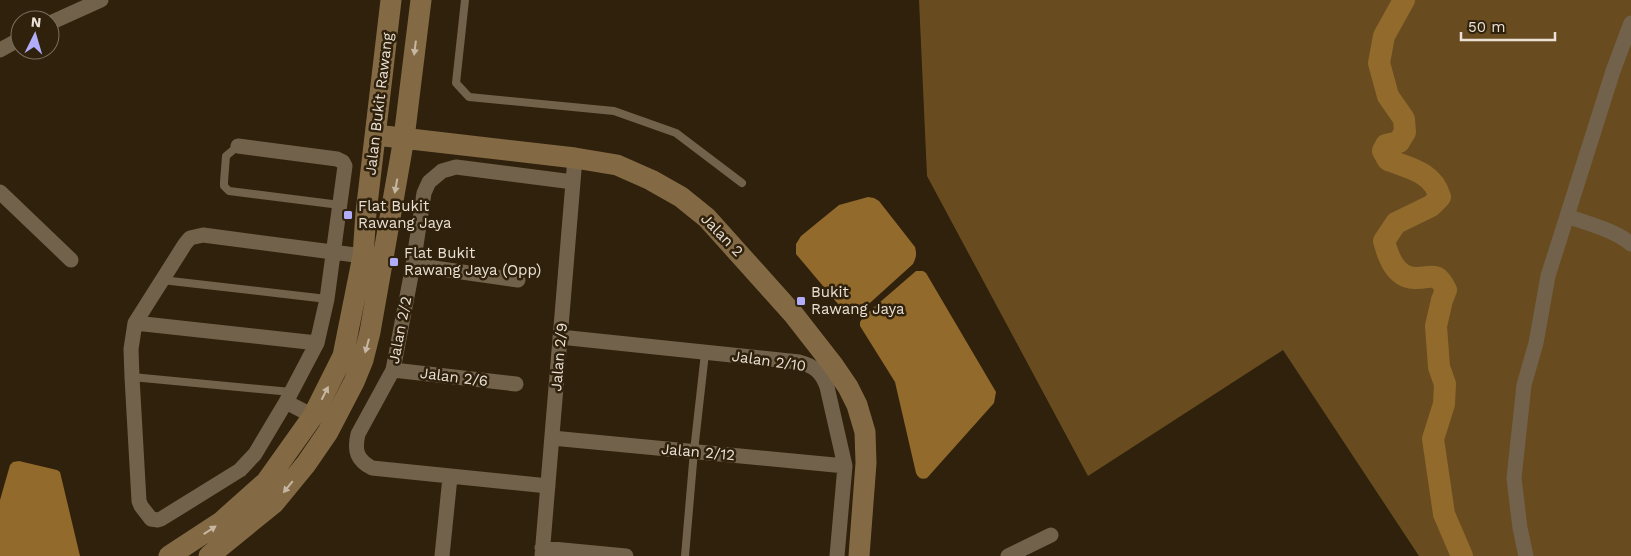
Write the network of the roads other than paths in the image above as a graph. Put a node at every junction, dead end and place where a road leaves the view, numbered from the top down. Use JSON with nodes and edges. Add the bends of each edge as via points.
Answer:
{"nodes":[{"id":1,"x":101,"y":0,"type":"edge"},
{"id":2,"x":392,"y":0,"type":"edge"},
{"id":3,"x":421,"y":0,"type":"edge"},
{"id":4,"x":465,"y":0,"type":"edge"},
{"id":5,"x":60,"y":18,"type":"edge"},
{"id":6,"x":1631,"y":24,"type":"edge"},
{"id":7,"x":376,"y":135,"type":"junction"},
{"id":8,"x":404,"y":138,"type":"junction"},
{"id":9,"x":238,"y":146,"type":"joint"},
{"id":10,"x":575,"y":158,"type":"junction"},
{"id":11,"x":574,"y":182,"type":"junction"},
{"id":12,"x":742,"y":183,"type":"dead end"},
{"id":13,"x":0,"y":192,"type":"edge"},
{"id":14,"x":340,"y":205,"type":"junction"},
{"id":15,"x":1566,"y":216,"type":"junction"},
{"id":16,"x":1631,"y":244,"type":"edge"},
{"id":17,"x":334,"y":251,"type":"junction"},
{"id":18,"x":363,"y":256,"type":"junction"},
{"id":19,"x":71,"y":260,"type":"dead end"},
{"id":20,"x":413,"y":265,"type":"junction"},
{"id":21,"x":162,"y":280,"type":"junction"},
{"id":22,"x":518,"y":280,"type":"dead end"},
{"id":23,"x":327,"y":299,"type":"junction"},
{"id":24,"x":136,"y":323,"type":"junction"},
{"id":25,"x":560,"y":337,"type":"junction"},
{"id":26,"x":317,"y":343,"type":"junction"},
{"id":27,"x":705,"y":353,"type":"junction"},
{"id":28,"x":393,"y":370,"type":"junction"},
{"id":29,"x":132,"y":377,"type":"junction"},
{"id":30,"x":516,"y":384,"type":"dead end"},
{"id":31,"x":288,"y":397,"type":"junction"},
{"id":32,"x":313,"y":416,"type":"junction"},
{"id":33,"x":552,"y":438,"type":"junction"},
{"id":34,"x":694,"y":451,"type":"junction"},
{"id":35,"x":844,"y":466,"type":"junction"},
{"id":36,"x":450,"y":477,"type":"junction"},
{"id":37,"x":548,"y":486,"type":"junction"},
{"id":38,"x":1051,"y":535,"type":"dead end"},
{"id":39,"x":542,"y":552,"type":"edge"},
{"id":40,"x":170,"y":556,"type":"edge"},
{"id":41,"x":209,"y":556,"type":"edge"},
{"id":42,"x":442,"y":556,"type":"edge"},
{"id":43,"x":626,"y":556,"type":"edge"},
{"id":44,"x":685,"y":556,"type":"edge"},
{"id":45,"x":837,"y":556,"type":"edge"},
{"id":46,"x":858,"y":556,"type":"edge"},
{"id":47,"x":1008,"y":556,"type":"edge"},
{"id":48,"x":1526,"y":556,"type":"edge"}],
"edges":[{"from":1,"to":5,"type":"street"},
{"from":2,"to":7,"type":"street","name":"Jalan Bukit Rawang"},
{"from":3,"to":8,"type":"street","name":"Jalan Bukit Rawang","one_way":true},
{"from":4,"to":12,"type":"lane","via":[[456,84],[469,98],[614,111],[676,133]]},
{"from":6,"to":15,"type":"street"},
{"from":7,"to":8,"type":"street","name":"Jalan 2"},
{"from":7,"to":18,"type":"street","name":"Jalan Bukit Rawang"},
{"from":8,"to":10,"type":"street","name":"Jalan 2"},
{"from":8,"to":41,"type":"street","name":"Jalan Bukit Rawang","one_way":true,"via":[[370,332],[354,382],[328,432],[274,503]]},
{"from":9,"to":14,"type":"street","via":[[340,160],[345,169]]},
{"from":9,"to":14,"type":"lane","via":[[226,156],[224,186],[229,191]]},
{"from":10,"to":11,"type":"street","name":"Jalan 2/9"},
{"from":10,"to":46,"type":"street","name":"Jalan 2","via":[[618,165],[681,197],[700,212],[781,300],[848,386],[865,432],[866,463]]},
{"from":11,"to":20,"type":"street","name":"Jalan 2/2","via":[[456,167],[442,171],[429,182],[424,193]]},
{"from":11,"to":25,"type":"street","name":"Jalan 2/9"},
{"from":13,"to":19,"type":"street"},
{"from":14,"to":17,"type":"street"},
{"from":15,"to":16,"type":"street","via":[[1611,232]]},
{"from":15,"to":48,"type":"street","via":[[1548,276],[1536,343],[1524,385],[1518,429],[1514,478]]},
{"from":17,"to":18,"type":"street"},
{"from":17,"to":21,"type":"street","via":[[198,235],[187,240]]},
{"from":17,"to":23,"type":"street"},
{"from":32,"to":18,"type":"street","name":"Jalan Bukit Rawang","one_way":true,"via":[[343,356]]},
{"from":20,"to":22,"type":"street"},
{"from":20,"to":28,"type":"street","name":"Jalan 2/2"},
{"from":21,"to":23,"type":"lane"},
{"from":21,"to":24,"type":"street"},
{"from":23,"to":26,"type":"street"},
{"from":24,"to":26,"type":"street"},
{"from":24,"to":29,"type":"street"},
{"from":25,"to":27,"type":"street","name":"Jalan 2/10"},
{"from":25,"to":33,"type":"street","name":"Jalan 2/9"},
{"from":26,"to":31,"type":"street"},
{"from":27,"to":34,"type":"lane"},
{"from":27,"to":35,"type":"street","name":"Jalan 2/10","via":[[799,362],[819,371],[827,386]]},
{"from":28,"to":30,"type":"street","name":"Jalan 2/6"},
{"from":28,"to":36,"type":"street","name":"Jalan 2/2","via":[[358,434],[358,455],[372,468]]},
{"from":29,"to":31,"type":"lane"},
{"from":29,"to":31,"type":"street","via":[[139,501],[148,517],[154,520],[161,519],[240,470],[255,454]]},
{"from":31,"to":32,"type":"street"},
{"from":40,"to":32,"type":"street","name":"Jalan Bukit Rawang","one_way":true,"via":[[222,522],[266,482]]},
{"from":33,"to":34,"type":"street","name":"Jalan 2/12"},
{"from":33,"to":37,"type":"street","name":"Jalan 2/9"},
{"from":34,"to":35,"type":"street","name":"Jalan 2/12"},
{"from":34,"to":44,"type":"lane"},
{"from":35,"to":45,"type":"street","name":"Jalan 2/10"},
{"from":36,"to":37,"type":"street","name":"Jalan 2/2"},
{"from":36,"to":42,"type":"street"},
{"from":37,"to":39,"type":"street","name":"Jalan 2/9"},
{"from":38,"to":47,"type":"street"},
{"from":39,"to":43,"type":"street"}]}
